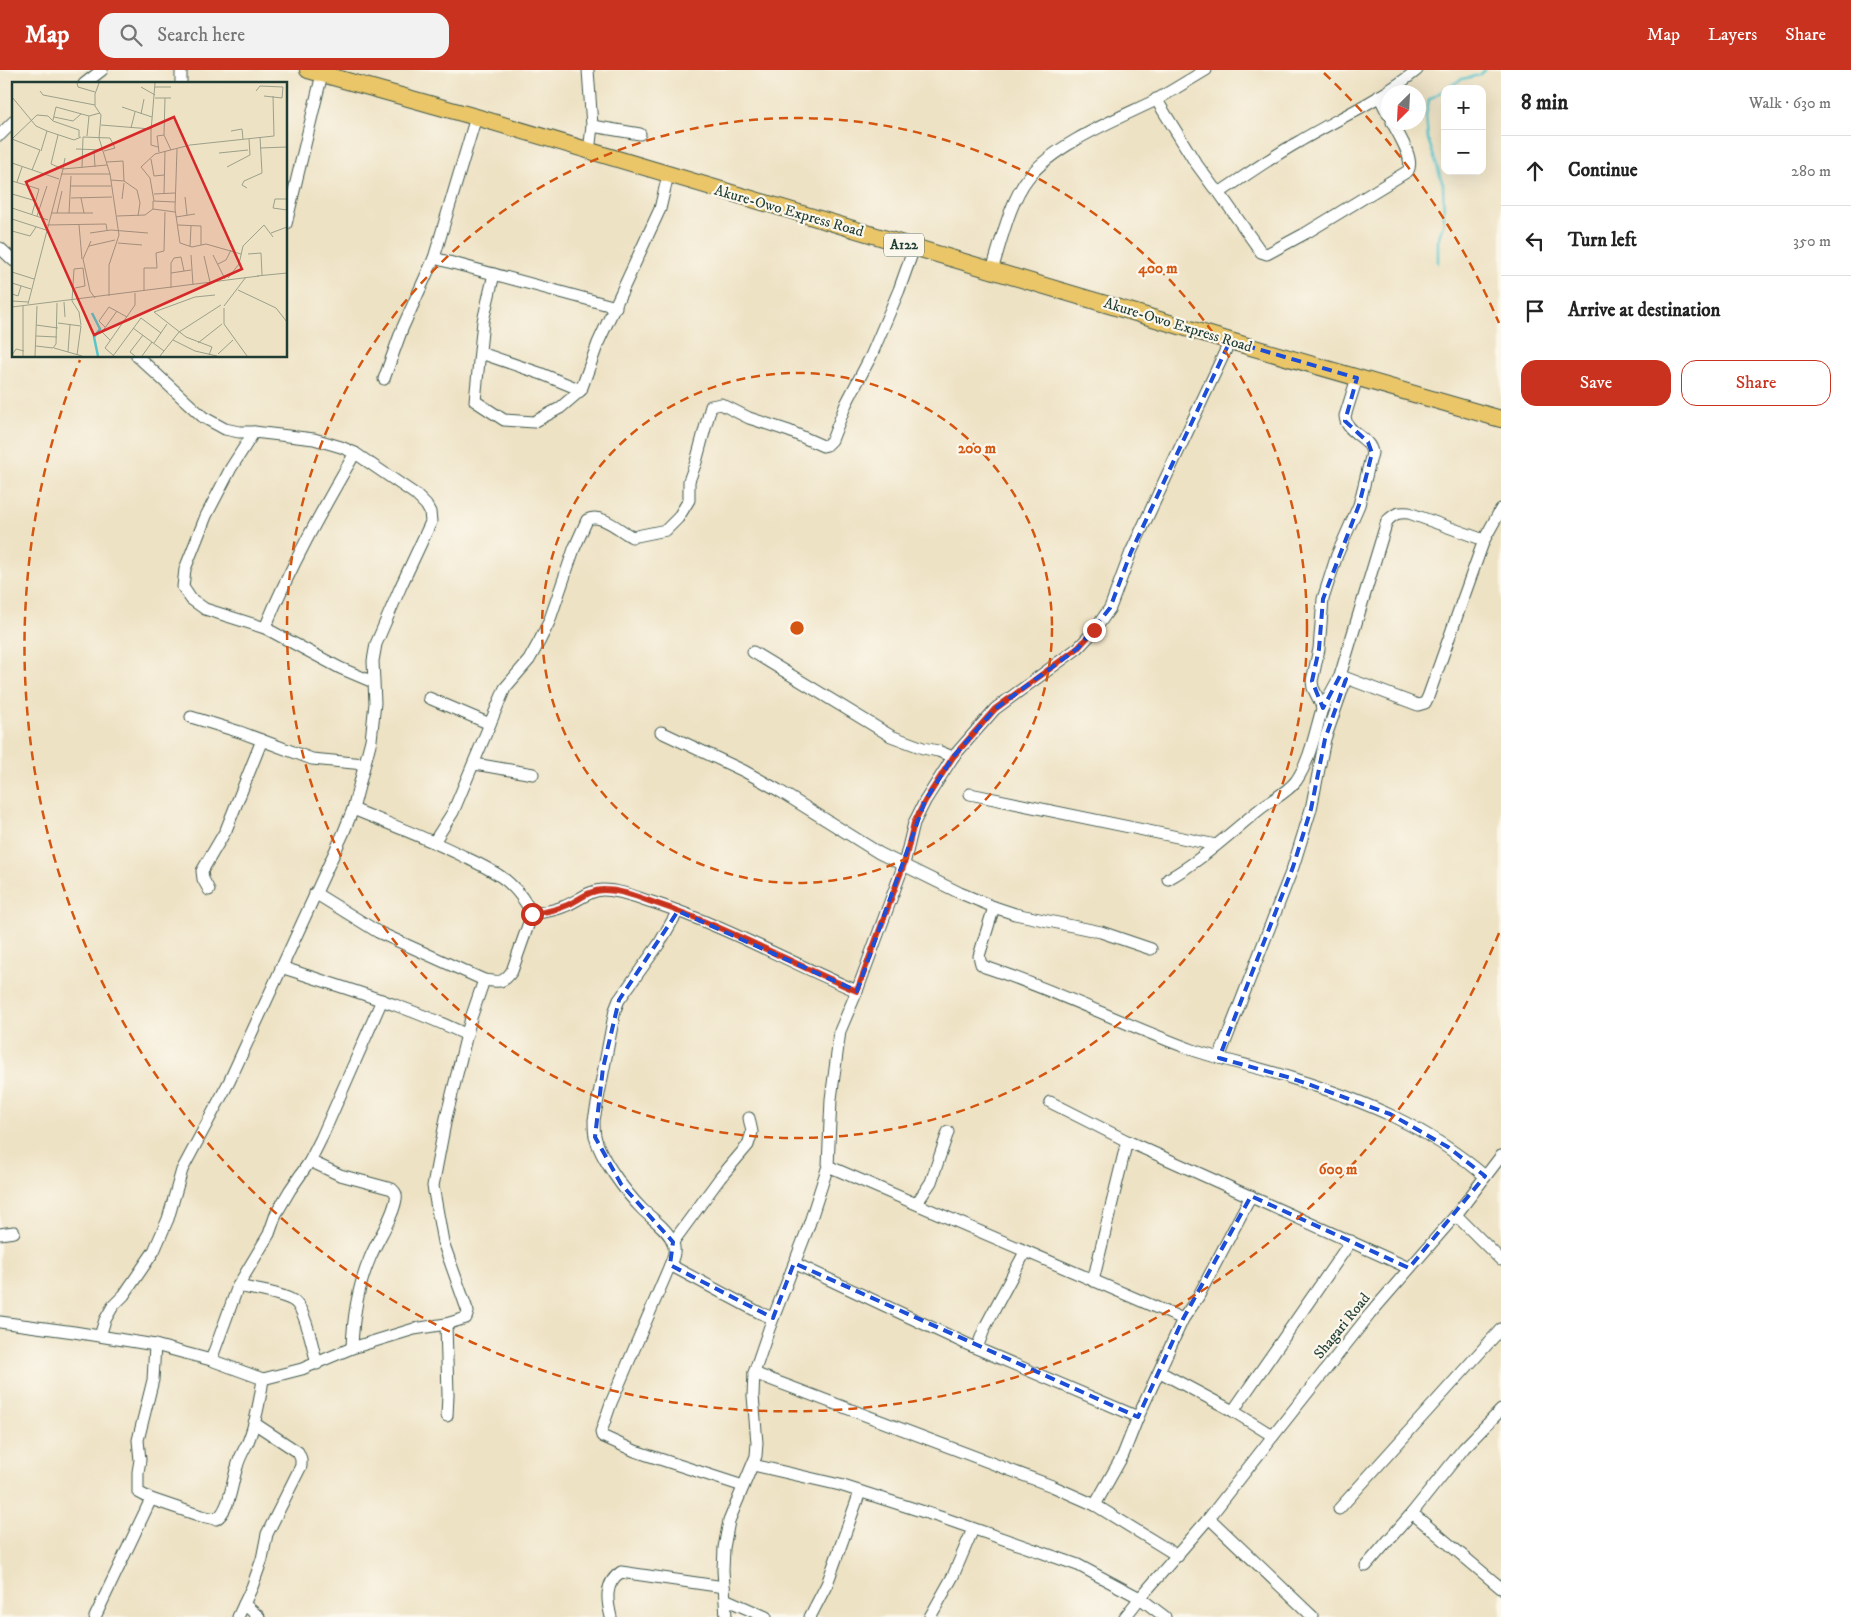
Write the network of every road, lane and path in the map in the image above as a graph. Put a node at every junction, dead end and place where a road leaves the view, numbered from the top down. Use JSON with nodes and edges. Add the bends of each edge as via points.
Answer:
{"nodes":[{"id":1,"x":102,"y":70,"type":"edge"},
{"id":2,"x":588,"y":70,"type":"edge"},
{"id":3,"x":1206,"y":70,"type":"edge"},
{"id":4,"x":1417,"y":70,"type":"edge"},
{"id":5,"x":315,"y":72,"type":"edge"},
{"id":6,"x":87,"y":82,"type":"edge"},
{"id":7,"x":1379,"y":96,"type":"junction"},
{"id":8,"x":1156,"y":99,"type":"junction"},
{"id":9,"x":1381,"y":100,"type":"edge"},
{"id":10,"x":476,"y":118,"type":"junction"},
{"id":11,"x":12,"y":123,"type":"edge"},
{"id":12,"x":592,"y":126,"type":"junction"},
{"id":13,"x":1396,"y":130,"type":"edge"},
{"id":14,"x":640,"y":134,"type":"dead end"},
{"id":15,"x":0,"y":135,"type":"edge"},
{"id":16,"x":589,"y":152,"type":"junction"},
{"id":17,"x":668,"y":175,"type":"junction"},
{"id":18,"x":1218,"y":191,"type":"junction"},
{"id":19,"x":288,"y":214,"type":"edge"},
{"id":20,"x":0,"y":248,"type":"edge"},
{"id":21,"x":914,"y":248,"type":"junction"},
{"id":22,"x":434,"y":258,"type":"junction"},
{"id":23,"x":12,"y":259,"type":"edge"},
{"id":24,"x":992,"y":270,"type":"junction"},
{"id":25,"x":494,"y":274,"type":"junction"},
{"id":26,"x":616,"y":307,"type":"junction"},
{"id":27,"x":1230,"y":341,"type":"junction"},
{"id":28,"x":480,"y":353,"type":"junction"},
{"id":29,"x":139,"y":358,"type":"edge"},
{"id":30,"x":1356,"y":378,"type":"junction"},
{"id":31,"x":384,"y":379,"type":"dead end"},
{"id":32,"x":582,"y":390,"type":"junction"},
{"id":33,"x":1501,"y":419,"type":"edge"},
{"id":34,"x":254,"y":432,"type":"junction"},
{"id":35,"x":355,"y":454,"type":"junction"},
{"id":36,"x":1501,"y":509,"type":"edge"},
{"id":37,"x":1484,"y":540,"type":"junction"},
{"id":38,"x":265,"y":628,"type":"junction"},
{"id":39,"x":753,"y":652,"type":"dead end"},
{"id":40,"x":1343,"y":677,"type":"junction"},
{"id":41,"x":372,"y":682,"type":"junction"},
{"id":42,"x":429,"y":698,"type":"dead end"},
{"id":43,"x":1322,"y":709,"type":"junction"},
{"id":44,"x":191,"y":717,"type":"dead end"},
{"id":45,"x":490,"y":724,"type":"junction"},
{"id":46,"x":662,"y":732,"type":"dead end"},
{"id":47,"x":262,"y":740,"type":"junction"},
{"id":48,"x":953,"y":757,"type":"junction"},
{"id":49,"x":364,"y":764,"type":"junction"},
{"id":50,"x":475,"y":764,"type":"junction"},
{"id":51,"x":533,"y":774,"type":"dead end"},
{"id":52,"x":970,"y":794,"type":"dead end"},
{"id":53,"x":352,"y":809,"type":"junction"},
{"id":54,"x":434,"y":842,"type":"junction"},
{"id":55,"x":1216,"y":845,"type":"junction"},
{"id":56,"x":904,"y":864,"type":"junction"},
{"id":57,"x":1168,"y":879,"type":"dead end"},
{"id":58,"x":209,"y":890,"type":"dead end"},
{"id":59,"x":315,"y":893,"type":"junction"},
{"id":60,"x":994,"y":907,"type":"junction"},
{"id":61,"x":678,"y":911,"type":"junction"},
{"id":62,"x":532,"y":914,"type":"junction"},
{"id":63,"x":1151,"y":949,"type":"dead end"},
{"id":64,"x":281,"y":967,"type":"junction"},
{"id":65,"x":484,"y":980,"type":"junction"},
{"id":66,"x":857,"y":991,"type":"junction"},
{"id":67,"x":382,"y":1000,"type":"junction"},
{"id":68,"x":467,"y":1035,"type":"junction"},
{"id":69,"x":1219,"y":1058,"type":"junction"},
{"id":70,"x":1050,"y":1102,"type":"dead end"},
{"id":71,"x":749,"y":1118,"type":"dead end"},
{"id":72,"x":948,"y":1132,"type":"dead end"},
{"id":73,"x":1127,"y":1141,"type":"junction"},
{"id":74,"x":1501,"y":1156,"type":"edge"},
{"id":75,"x":310,"y":1161,"type":"junction"},
{"id":76,"x":828,"y":1166,"type":"junction"},
{"id":77,"x":1485,"y":1176,"type":"junction"},
{"id":78,"x":1251,"y":1196,"type":"junction"},
{"id":79,"x":917,"y":1203,"type":"junction"},
{"id":80,"x":1456,"y":1215,"type":"junction"},
{"id":81,"x":14,"y":1232,"type":"dead end"},
{"id":82,"x":0,"y":1234,"type":"edge"},
{"id":83,"x":1351,"y":1241,"type":"junction"},
{"id":84,"x":673,"y":1242,"type":"junction"},
{"id":85,"x":1025,"y":1252,"type":"junction"},
{"id":86,"x":1501,"y":1260,"type":"edge"},
{"id":87,"x":794,"y":1263,"type":"junction"},
{"id":88,"x":670,"y":1265,"type":"junction"},
{"id":89,"x":1409,"y":1268,"type":"junction"},
{"id":90,"x":1093,"y":1281,"type":"junction"},
{"id":91,"x":238,"y":1286,"type":"junction"},
{"id":92,"x":773,"y":1318,"type":"junction"},
{"id":93,"x":1183,"y":1319,"type":"junction"},
{"id":94,"x":0,"y":1322,"type":"edge"},
{"id":95,"x":446,"y":1324,"type":"junction"},
{"id":96,"x":1501,"y":1329,"type":"edge"},
{"id":97,"x":100,"y":1336,"type":"junction"},
{"id":98,"x":155,"y":1345,"type":"junction"},
{"id":99,"x":352,"y":1348,"type":"junction"},
{"id":100,"x":977,"y":1348,"type":"junction"},
{"id":101,"x":210,"y":1360,"type":"junction"},
{"id":102,"x":317,"y":1364,"type":"junction"},
{"id":103,"x":1160,"y":1372,"type":"junction"},
{"id":104,"x":754,"y":1373,"type":"junction"},
{"id":105,"x":263,"y":1379,"type":"junction"},
{"id":106,"x":1501,"y":1410,"type":"edge"},
{"id":107,"x":1233,"y":1411,"type":"junction"},
{"id":108,"x":447,"y":1416,"type":"dead end"},
{"id":109,"x":1138,"y":1417,"type":"junction"},
{"id":110,"x":254,"y":1423,"type":"junction"},
{"id":111,"x":1496,"y":1425,"type":"edge"},
{"id":112,"x":1273,"y":1436,"type":"junction"},
{"id":113,"x":753,"y":1465,"type":"junction"},
{"id":114,"x":743,"y":1486,"type":"junction"},
{"id":115,"x":860,"y":1492,"type":"junction"},
{"id":116,"x":151,"y":1499,"type":"junction"},
{"id":117,"x":1095,"y":1505,"type":"junction"},
{"id":118,"x":1339,"y":1509,"type":"dead end"},
{"id":119,"x":1412,"y":1513,"type":"junction"},
{"id":120,"x":1209,"y":1518,"type":"junction"},
{"id":121,"x":973,"y":1529,"type":"junction"},
{"id":122,"x":1178,"y":1556,"type":"junction"},
{"id":123,"x":1366,"y":1566,"type":"dead end"},
{"id":124,"x":1501,"y":1588,"type":"edge"},
{"id":125,"x":725,"y":1593,"type":"junction"},
{"id":126,"x":1140,"y":1598,"type":"junction"},
{"id":127,"x":244,"y":1604,"type":"junction"},
{"id":128,"x":95,"y":1617,"type":"edge"},
{"id":129,"x":238,"y":1617,"type":"edge"},
{"id":130,"x":259,"y":1617,"type":"edge"},
{"id":131,"x":611,"y":1617,"type":"edge"},
{"id":132,"x":726,"y":1617,"type":"edge"},
{"id":133,"x":766,"y":1617,"type":"edge"},
{"id":134,"x":810,"y":1617,"type":"edge"},
{"id":135,"x":930,"y":1617,"type":"edge"},
{"id":136,"x":1125,"y":1617,"type":"edge"},
{"id":137,"x":1166,"y":1617,"type":"edge"},
{"id":138,"x":1313,"y":1617,"type":"edge"}],
"edges":[{"from":1,"to":6,"type":"street"},
{"from":2,"to":12,"type":"street"},
{"from":3,"to":8,"type":"street"},
{"from":4,"to":7,"type":"street"},
{"from":5,"to":10,"type":"highway","name":"Akure-Owo Express Road","number":"A122"},
{"from":5,"to":19,"type":"street"},
{"from":7,"to":9,"type":"street"},
{"from":7,"to":18,"type":"street"},
{"from":8,"to":18,"type":"street","via":[[1195,162]]},
{"from":8,"to":24,"type":"street","via":[[1070,144],[1041,164],[1027,180],[1016,201]]},
{"from":10,"to":16,"type":"highway","name":"Akure-Owo Express Road","number":"A122"},
{"from":10,"to":22,"type":"street"},
{"from":11,"to":15,"type":"street"},
{"from":12,"to":14,"type":"street"},
{"from":12,"to":16,"type":"street"},
{"from":13,"to":18,"type":"street","via":[[1409,156],[1408,171],[1267,254],[1261,252]]},
{"from":16,"to":17,"type":"highway","name":"Akure-Owo Express Road","number":"A122"},
{"from":17,"to":21,"type":"highway","name":"Akure-Owo Express Road","number":"A122"},
{"from":17,"to":26,"type":"street","via":[[660,209]]},
{"from":20,"to":23,"type":"street"},
{"from":21,"to":24,"type":"highway","name":"Akure-Owo Express Road","number":"A122"},
{"from":21,"to":45,"type":"street","via":[[896,298],[831,442],[823,446],[721,404],[710,406],[690,482],[690,498],[678,518],[666,530],[632,537],[604,520],[596,517],[588,520],[540,642],[505,688]]},
{"from":22,"to":25,"type":"street"},
{"from":22,"to":31,"type":"street"},
{"from":24,"to":27,"type":"highway","name":"Akure-Owo Express Road","number":"A122"},
{"from":25,"to":26,"type":"street"},
{"from":25,"to":28,"type":"street","via":[[483,321]]},
{"from":26,"to":32,"type":"street","via":[[598,343]]},
{"from":27,"to":30,"type":"highway","name":"Akure-Owo Express Road","number":"A122"},
{"from":27,"to":48,"type":"street","via":[[1131,552],[1110,608],[1078,648],[995,709]]},
{"from":28,"to":32,"type":"street"},
{"from":28,"to":32,"type":"street","via":[[474,401],[504,420],[534,422],[560,408]]},
{"from":29,"to":34,"type":"street","via":[[212,423],[239,432]]},
{"from":30,"to":33,"type":"highway","name":"Akure-Owo Express Road","number":"A122"},
{"from":30,"to":43,"type":"street","via":[[1345,421],[1368,442],[1372,453],[1359,505],[1323,599],[1319,649],[1312,681]]},
{"from":34,"to":35,"type":"street","via":[[314,440]]},
{"from":34,"to":38,"type":"street","via":[[206,516],[185,569],[183,587],[191,599],[205,609]]},
{"from":35,"to":38,"type":"street","via":[[281,587]]},
{"from":35,"to":41,"type":"street","via":[[416,494],[430,512],[431,522],[376,644]]},
{"from":36,"to":37,"type":"street"},
{"from":37,"to":40,"type":"street","via":[[1425,703],[1418,704]]},
{"from":37,"to":40,"type":"street","via":[[1409,513],[1393,515],[1388,521]]},
{"from":38,"to":41,"type":"street"},
{"from":39,"to":48,"type":"street","via":[[891,736]]},
{"from":40,"to":43,"type":"street"},
{"from":40,"to":69,"type":"street","via":[[1325,739],[1311,809],[1293,867]]},
{"from":41,"to":49,"type":"street","via":[[375,704],[371,740]]},
{"from":42,"to":45,"type":"street"},
{"from":43,"to":55,"type":"street","via":[[1296,781]]},
{"from":44,"to":47,"type":"street"},
{"from":45,"to":50,"type":"street"},
{"from":46,"to":56,"type":"street","via":[[752,776],[879,853]]},
{"from":47,"to":49,"type":"street","via":[[312,760]]},
{"from":47,"to":58,"type":"street","via":[[226,830],[202,871]]},
{"from":48,"to":56,"type":"street","via":[[914,823]]},
{"from":49,"to":53,"type":"street"},
{"from":50,"to":51,"type":"street"},
{"from":50,"to":54,"type":"street","via":[[453,812]]},
{"from":52,"to":55,"type":"street"},
{"from":53,"to":54,"type":"street"},
{"from":53,"to":59,"type":"street"},
{"from":54,"to":62,"type":"street","via":[[508,882],[524,899]]},
{"from":55,"to":57,"type":"street","via":[[1191,866]]},
{"from":56,"to":60,"type":"street"},
{"from":56,"to":66,"type":"street"},
{"from":59,"to":64,"type":"street"},
{"from":59,"to":65,"type":"street","via":[[378,932]]},
{"from":60,"to":63,"type":"street","via":[[1038,920],[1101,932]]},
{"from":60,"to":69,"type":"street","via":[[978,956],[985,967]]},
{"from":61,"to":62,"type":"street","via":[[634,896],[601,890],[555,910]]},
{"from":61,"to":66,"type":"street"},
{"from":61,"to":84,"type":"street","via":[[614,1010],[594,1120],[595,1137],[604,1158],[621,1184]]},
{"from":62,"to":65,"type":"street","via":[[506,979],[498,982]]},
{"from":64,"to":67,"type":"street"},
{"from":64,"to":97,"type":"street","via":[[229,1082],[182,1170],[168,1219],[154,1250],[112,1306]]},
{"from":65,"to":68,"type":"street"},
{"from":66,"to":76,"type":"street","via":[[840,1031],[831,1099]]},
{"from":67,"to":68,"type":"street"},
{"from":67,"to":75,"type":"street"},
{"from":68,"to":95,"type":"street","via":[[446,1118],[434,1186],[443,1242],[468,1315]]},
{"from":69,"to":77,"type":"street","via":[[1290,1078],[1390,1114],[1448,1147]]},
{"from":70,"to":73,"type":"street"},
{"from":71,"to":84,"type":"street","via":[[752,1132],[748,1145]]},
{"from":72,"to":79,"type":"street","via":[[931,1182]]},
{"from":73,"to":78,"type":"street"},
{"from":73,"to":90,"type":"street"},
{"from":74,"to":77,"type":"street","name":"Shagari Road"},
{"from":75,"to":91,"type":"street","via":[[276,1214]]},
{"from":75,"to":99,"type":"street","via":[[340,1176],[392,1188],[396,1193],[393,1208],[369,1259],[353,1324]]},
{"from":76,"to":79,"type":"street"},
{"from":76,"to":87,"type":"street"},
{"from":77,"to":80,"type":"street","name":"Shagari Road"},
{"from":78,"to":83,"type":"street"},
{"from":78,"to":93,"type":"street"},
{"from":79,"to":85,"type":"street"},
{"from":80,"to":86,"type":"street"},
{"from":80,"to":89,"type":"street","name":"Shagari Road"},
{"from":81,"to":82,"type":"street"},
{"from":83,"to":89,"type":"street"},
{"from":83,"to":107,"type":"street"},
{"from":84,"to":88,"type":"street"},
{"from":85,"to":90,"type":"street"},
{"from":85,"to":100,"type":"street"},
{"from":87,"to":92,"type":"street"},
{"from":87,"to":100,"type":"street"},
{"from":88,"to":92,"type":"street"},
{"from":88,"to":114,"type":"street","via":[[611,1403],[602,1436],[635,1451]]},
{"from":89,"to":112,"type":"street","name":"Shagari Road"},
{"from":90,"to":93,"type":"street"},
{"from":91,"to":101,"type":"street"},
{"from":91,"to":102,"type":"street","via":[[286,1297],[299,1306]]},
{"from":92,"to":104,"type":"street"},
{"from":93,"to":103,"type":"street"},
{"from":94,"to":97,"type":"street"},
{"from":95,"to":99,"type":"street","via":[[414,1329]]},
{"from":95,"to":108,"type":"street"},
{"from":96,"to":118,"type":"street"},
{"from":97,"to":98,"type":"street"},
{"from":98,"to":101,"type":"street"},
{"from":98,"to":116,"type":"street","via":[[153,1380],[138,1440],[138,1492]]},
{"from":99,"to":102,"type":"street"},
{"from":100,"to":109,"type":"street"},
{"from":101,"to":105,"type":"street"},
{"from":102,"to":105,"type":"street"},
{"from":103,"to":107,"type":"street"},
{"from":103,"to":109,"type":"street"},
{"from":104,"to":113,"type":"street","via":[[758,1443]]},
{"from":104,"to":117,"type":"street"},
{"from":105,"to":110,"type":"street"},
{"from":106,"to":111,"type":"street"},
{"from":107,"to":112,"type":"street"},
{"from":109,"to":117,"type":"street"},
{"from":110,"to":116,"type":"street","via":[[221,1516],[216,1519],[200,1516]]},
{"from":110,"to":127,"type":"street","via":[[298,1452],[301,1466],[267,1534],[262,1559]]},
{"from":111,"to":119,"type":"street","via":[[1464,1448]]},
{"from":112,"to":120,"type":"street","name":"Shagari Road"},
{"from":113,"to":114,"type":"street"},
{"from":113,"to":115,"type":"street"},
{"from":114,"to":125,"type":"street","via":[[729,1521],[724,1548]]},
{"from":115,"to":121,"type":"street"},
{"from":115,"to":134,"type":"street","via":[[826,1584]]},
{"from":116,"to":128,"type":"street"},
{"from":117,"to":122,"type":"street"},
{"from":119,"to":123,"type":"street"},
{"from":119,"to":124,"type":"street"},
{"from":120,"to":122,"type":"street","name":"Shagari Road"},
{"from":120,"to":138,"type":"street"},
{"from":121,"to":126,"type":"street","via":[[1078,1565]]},
{"from":121,"to":135,"type":"street","via":[[953,1576]]},
{"from":122,"to":126,"type":"street","name":"Shagari Road"},
{"from":125,"to":131,"type":"street","via":[[621,1572],[612,1580],[607,1594]]},
{"from":125,"to":132,"type":"street"},
{"from":125,"to":133,"type":"street"},
{"from":126,"to":136,"type":"street","name":"Shagari Road"},
{"from":126,"to":137,"type":"street"},
{"from":127,"to":129,"type":"street"},
{"from":127,"to":130,"type":"street"}]}
